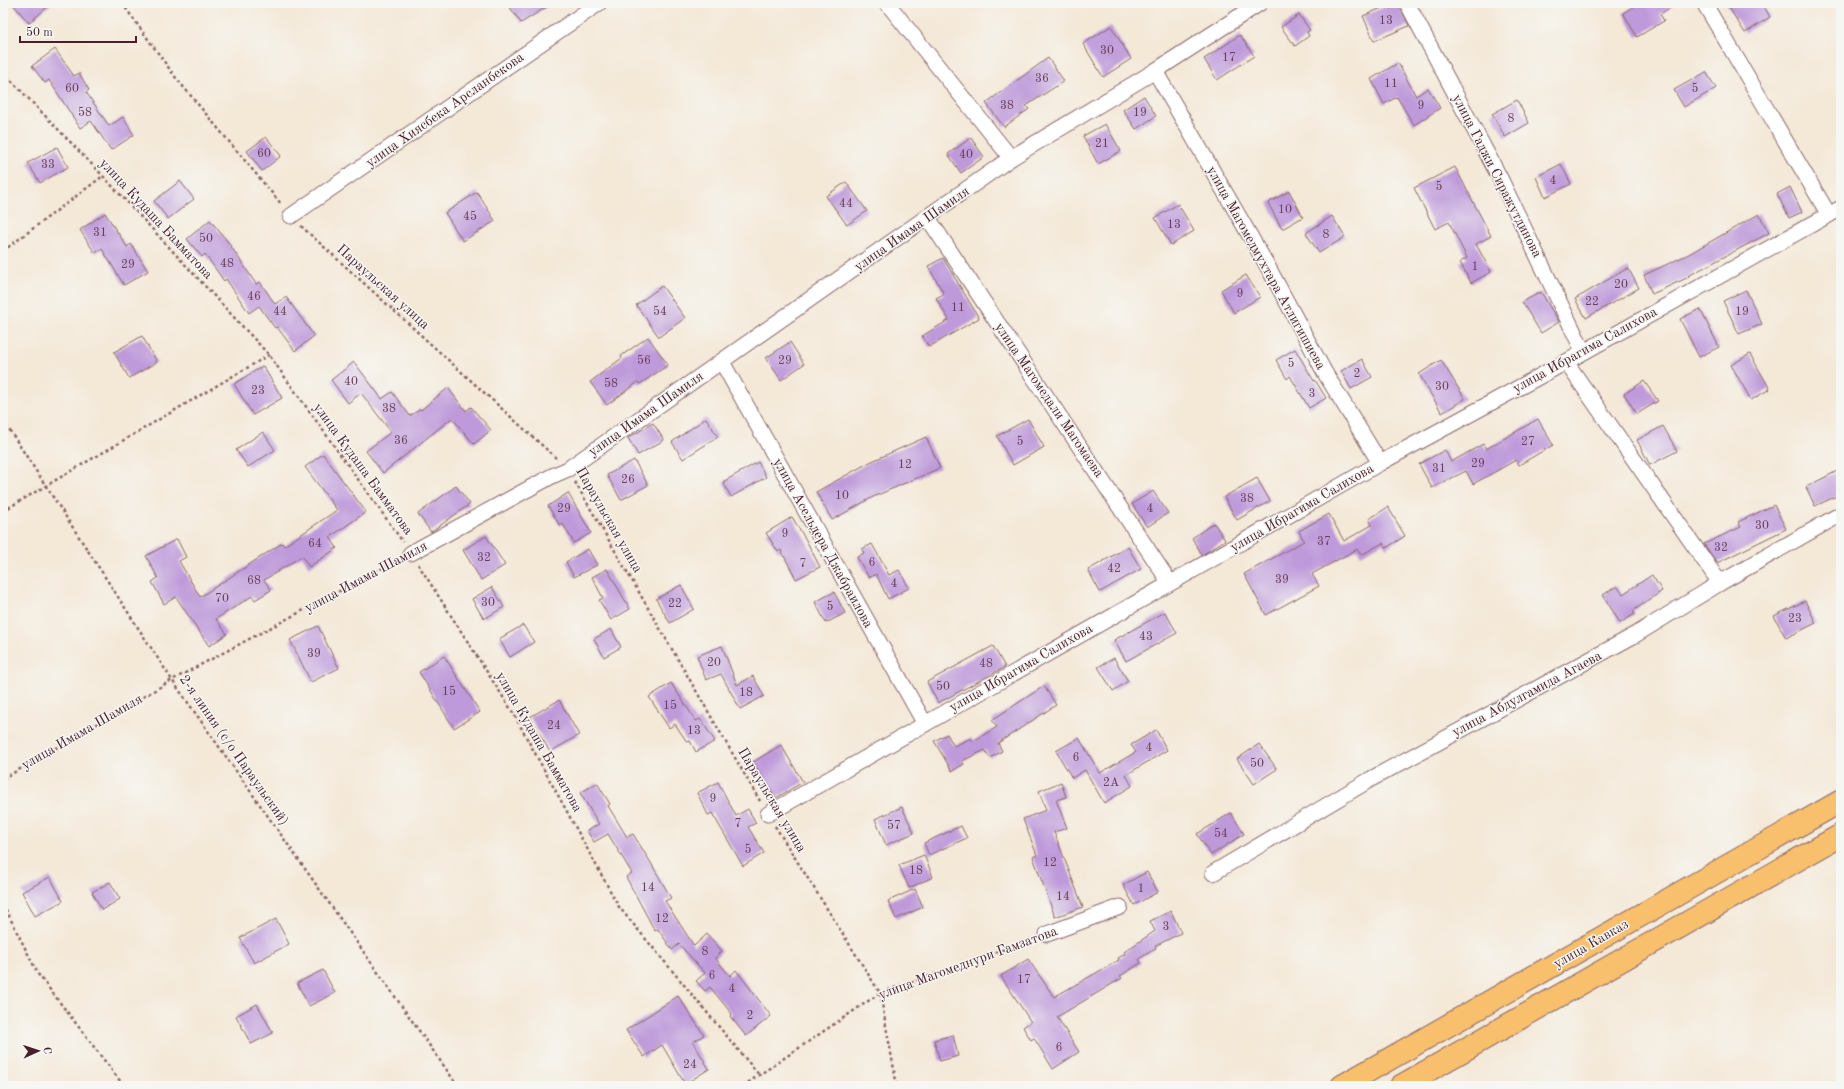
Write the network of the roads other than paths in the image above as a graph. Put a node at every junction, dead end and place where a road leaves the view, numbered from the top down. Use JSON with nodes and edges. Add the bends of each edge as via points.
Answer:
{"nodes":[{"id":1,"x":599,"y":3,"type":"edge"},
{"id":2,"x":887,"y":3,"type":"edge"},
{"id":3,"x":1260,"y":3,"type":"edge"},
{"id":4,"x":1407,"y":3,"type":"edge"},
{"id":5,"x":1704,"y":3,"type":"edge"},
{"id":6,"x":1155,"y":71,"type":"junction"},
{"id":7,"x":1011,"y":158,"type":"junction"},
{"id":8,"x":1835,"y":212,"type":"edge"},
{"id":9,"x":291,"y":216,"type":"road end"},
{"id":10,"x":928,"y":218,"type":"junction"},
{"id":11,"x":1583,"y":351,"type":"junction"},
{"id":12,"x":722,"y":362,"type":"junction"},
{"id":13,"x":1566,"y":362,"type":"junction"},
{"id":14,"x":1380,"y":463,"type":"junction"},
{"id":15,"x":1841,"y":514,"type":"edge"},
{"id":16,"x":411,"y":553,"type":"road end"},
{"id":17,"x":1170,"y":583,"type":"junction"},
{"id":18,"x":1720,"y":583,"type":"junction"},
{"id":19,"x":925,"y":724,"type":"junction"},
{"id":20,"x":1841,"y":802,"type":"edge"},
{"id":21,"x":768,"y":814,"type":"road end"},
{"id":22,"x":1841,"y":835,"type":"edge"},
{"id":23,"x":1214,"y":873,"type":"dead end"},
{"id":24,"x":1120,"y":907,"type":"dead end"},
{"id":25,"x":1047,"y":934,"type":"road end"},
{"id":26,"x":1342,"y":1086,"type":"edge"},
{"id":27,"x":1401,"y":1086,"type":"edge"}],
"edges":[{"from":1,"to":9,"type":"street","name":"улица Хиясбека Арсланбекова"},
{"from":2,"to":7,"type":"street"},
{"from":3,"to":6,"type":"street","name":"улица Имама Шамиля"},
{"from":4,"to":11,"type":"street","name":"улица Гаджи Сиражутдинова","via":[[1500,178]]},
{"from":5,"to":8,"type":"street"},
{"from":6,"to":7,"type":"street","name":"улица Имама Шамиля"},
{"from":6,"to":14,"type":"street","name":"улица Магомедмухтара Атлигишиева","via":[[1268,267],[1325,372]]},
{"from":7,"to":10,"type":"street","name":"улица Имама Шамиля"},
{"from":8,"to":11,"type":"street","name":"улица Ибрагима Салихова"},
{"from":10,"to":12,"type":"street","name":"улица Имама Шамиля"},
{"from":10,"to":17,"type":"street","name":"улица Магомедали Магомаева"},
{"from":11,"to":13,"type":"street","name":"улица Ибрагима Салихова"},
{"from":12,"to":16,"type":"street","name":"улица Имама Шамиля","via":[[568,469]]},
{"from":12,"to":19,"type":"street","name":"улица Асельдера Джабраилова"},
{"from":13,"to":14,"type":"street","name":"улица Ибрагима Салихова"},
{"from":13,"to":18,"type":"street"},
{"from":14,"to":17,"type":"street","name":"улица Ибрагима Салихова"},
{"from":15,"to":18,"type":"street","name":"улица Абдулгамида Агаева"},
{"from":17,"to":19,"type":"street","name":"улица Ибрагима Салихова"},
{"from":18,"to":23,"type":"street","name":"улица Абдулгамида Агаева","via":[[1635,635],[1371,779]]},
{"from":19,"to":21,"type":"street","name":"улица Ибрагима Салихова"},
{"from":20,"to":26,"type":"highway","name":"улица Кавказ"},
{"from":22,"to":27,"type":"highway","name":"улица Кавказ"},
{"from":24,"to":25,"type":"street","name":"улица Магомеднури Гамзатова"}]}
